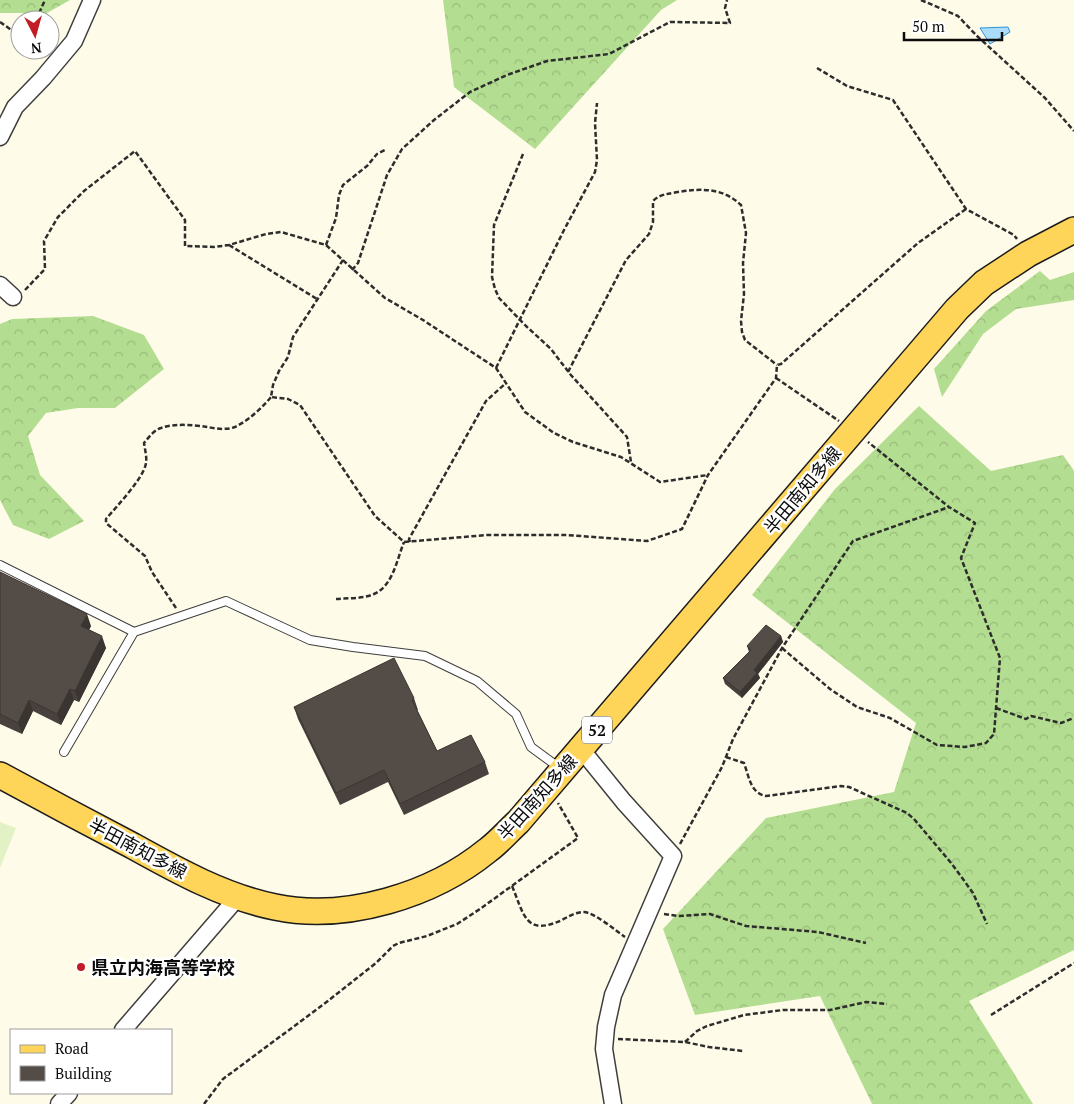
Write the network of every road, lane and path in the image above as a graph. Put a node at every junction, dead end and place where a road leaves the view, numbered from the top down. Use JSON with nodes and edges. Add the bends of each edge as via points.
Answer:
{"nodes":[{"id":1,"x":92,"y":0,"type":"edge"},
{"id":2,"x":727,"y":0,"type":"edge"},
{"id":3,"x":921,"y":0,"type":"edge"},
{"id":4,"x":817,"y":68,"type":"dead end"},
{"id":5,"x":597,"y":103,"type":"dead end"},
{"id":6,"x":1074,"y":131,"type":"edge"},
{"id":7,"x":0,"y":137,"type":"edge"},
{"id":8,"x":385,"y":150,"type":"dead end"},
{"id":9,"x":523,"y":154,"type":"dead end"},
{"id":10,"x":966,"y":209,"type":"junction"},
{"id":11,"x":1074,"y":230,"type":"edge"},
{"id":12,"x":229,"y":245,"type":"junction"},
{"id":13,"x":326,"y":245,"type":"junction"},
{"id":14,"x":1028,"y":254,"type":"junction"},
{"id":15,"x":343,"y":260,"type":"junction"},
{"id":16,"x":352,"y":270,"type":"junction"},
{"id":17,"x":0,"y":284,"type":"edge"},
{"id":18,"x":13,"y":297,"type":"joint"},
{"id":19,"x":317,"y":300,"type":"junction"},
{"id":20,"x":520,"y":319,"type":"junction"},
{"id":21,"x":777,"y":365,"type":"junction"},
{"id":22,"x":496,"y":368,"type":"junction"},
{"id":23,"x":568,"y":372,"type":"junction"},
{"id":24,"x":776,"y":378,"type":"junction"},
{"id":25,"x":506,"y":383,"type":"junction"},
{"id":26,"x":271,"y":397,"type":"junction"},
{"id":27,"x":853,"y":430,"type":"junction"},
{"id":28,"x":631,"y":463,"type":"junction"},
{"id":29,"x":708,"y":475,"type":"junction"},
{"id":30,"x":949,"y":508,"type":"junction"},
{"id":31,"x":404,"y":542,"type":"junction"},
{"id":32,"x":410,"y":542,"type":"junction"},
{"id":33,"x":0,"y":565,"type":"edge"},
{"id":34,"x":336,"y":599,"type":"dead end"},
{"id":35,"x":180,"y":616,"type":"junction"},
{"id":36,"x":134,"y":632,"type":"junction"},
{"id":37,"x":782,"y":648,"type":"junction"},
{"id":38,"x":996,"y":708,"type":"junction"},
{"id":39,"x":1074,"y":718,"type":"edge"},
{"id":40,"x":581,"y":749,"type":"junction"},
{"id":41,"x":64,"y":752,"type":"dead end"},
{"id":42,"x":726,"y":757,"type":"junction"},
{"id":43,"x":0,"y":775,"type":"edge"},
{"id":44,"x":556,"y":778,"type":"junction"},
{"id":45,"x":673,"y":856,"type":"junction"},
{"id":46,"x":512,"y":886,"type":"junction"},
{"id":47,"x":238,"y":897,"type":"junction"},
{"id":48,"x":649,"y":910,"type":"junction"},
{"id":49,"x":987,"y":924,"type":"dead end"},
{"id":50,"x":634,"y":944,"type":"junction"},
{"id":51,"x":866,"y":944,"type":"dead end"},
{"id":52,"x":1074,"y":963,"type":"edge"},
{"id":53,"x":886,"y":1004,"type":"dead end"},
{"id":54,"x":991,"y":1015,"type":"dead end"},
{"id":55,"x":124,"y":1029,"type":"edge"},
{"id":56,"x":606,"y":1029,"type":"junction"},
{"id":57,"x":685,"y":1042,"type":"junction"},
{"id":58,"x":743,"y":1051,"type":"dead end"},
{"id":59,"x":68,"y":1094,"type":"edge"},
{"id":60,"x":59,"y":1104,"type":"edge"},
{"id":61,"x":204,"y":1104,"type":"edge"},
{"id":62,"x":612,"y":1104,"type":"edge"}],
"edges":[{"from":1,"to":7,"type":"street","via":[[74,41],[15,107]]},
{"from":2,"to":16,"type":"path","via":[[730,24],[670,22],[609,54],[547,60],[470,92],[402,150],[387,175],[358,263]]},
{"from":3,"to":6,"type":"path","via":[[958,16],[1045,98]]},
{"from":4,"to":10,"type":"path","via":[[847,86],[893,100]]},
{"from":5,"to":20,"type":"path","via":[[595,172]]},
{"from":8,"to":13,"type":"path","via":[[343,185]]},
{"from":9,"to":20,"type":"path","via":[[494,225],[492,278],[500,298]]},
{"from":10,"to":14,"type":"path","via":[[1014,235]]},
{"from":10,"to":21,"type":"path","via":[[918,243]]},
{"from":11,"to":14,"type":"main road","name":"半田南知多線","number":"52"},
{"from":12,"to":13,"type":"path","via":[[282,232]]},
{"from":12,"to":18,"type":"path","via":[[185,246],[185,220],[134,151],[58,217],[44,241],[45,269],[24,291]]},
{"from":12,"to":19,"type":"path"},
{"from":13,"to":15,"type":"path"},
{"from":14,"to":27,"type":"main road","name":"半田南知多線","number":"52","via":[[984,283],[957,309]]},
{"from":15,"to":16,"type":"path"},
{"from":15,"to":19,"type":"path"},
{"from":16,"to":22,"type":"path","via":[[385,298]]},
{"from":17,"to":18,"type":"street"},
{"from":19,"to":26,"type":"path","via":[[293,337],[288,357],[272,385]]},
{"from":20,"to":22,"type":"path"},
{"from":20,"to":23,"type":"path","via":[[551,349]]},
{"from":21,"to":23,"type":"path","via":[[745,340],[742,332],[746,232],[742,205],[726,194],[696,189],[658,195],[653,201],[653,222],[649,234],[626,260]]},
{"from":21,"to":24,"type":"path"},
{"from":22,"to":25,"type":"path"},
{"from":23,"to":28,"type":"path","via":[[627,437]]},
{"from":24,"to":27,"type":"path"},
{"from":24,"to":29,"type":"path"},
{"from":25,"to":28,"type":"path","via":[[525,412],[554,433]]},
{"from":25,"to":32,"type":"path","via":[[486,401],[409,538]]},
{"from":26,"to":31,"type":"path","via":[[288,399],[300,405],[375,516]]},
{"from":26,"to":35,"type":"path","via":[[261,409],[235,427],[174,426],[152,433],[144,443],[145,469],[106,519],[106,523],[145,556]]},
{"from":27,"to":30,"type":"path"},
{"from":27,"to":40,"type":"main road","name":"半田南知多線","number":"52"},
{"from":28,"to":29,"type":"path","via":[[660,482]]},
{"from":29,"to":32,"type":"path","via":[[682,529],[648,541],[567,535],[487,535]]},
{"from":30,"to":37,"type":"path","via":[[853,541]]},
{"from":30,"to":38,"type":"path","via":[[975,523],[961,558],[1000,658]]},
{"from":31,"to":32,"type":"path"},
{"from":31,"to":34,"type":"path","via":[[389,581],[382,590],[373,595]]},
{"from":33,"to":36,"type":"lane"},
{"from":35,"to":36,"type":"lane"},
{"from":35,"to":44,"type":"lane","via":[[226,601],[310,640],[425,656],[476,681],[516,714],[531,747]]},
{"from":36,"to":41,"type":"lane"},
{"from":37,"to":38,"type":"path","via":[[830,689],[857,707],[890,718],[937,745],[965,747],[986,743],[994,734]]},
{"from":37,"to":42,"type":"path"},
{"from":38,"to":39,"type":"path","via":[[1026,718],[1031,716],[1061,723]]},
{"from":40,"to":44,"type":"main road","name":"半田南知多線","number":"52"},
{"from":40,"to":45,"type":"street"},
{"from":42,"to":45,"type":"path"},
{"from":42,"to":49,"type":"path","via":[[744,763],[758,794],[766,796],[849,787],[907,813],[931,837],[973,892]]},
{"from":43,"to":47,"type":"main road","name":"半田南知多線","number":"52","via":[[156,859]]},
{"from":44,"to":46,"type":"path","via":[[578,838]]},
{"from":44,"to":47,"type":"main road","name":"半田南知多線","number":"52","via":[[518,822],[488,850],[430,887],[361,908],[328,910],[276,908]]},
{"from":45,"to":48,"type":"street"},
{"from":46,"to":50,"type":"path","via":[[527,920],[534,925],[546,926],[583,912]]},
{"from":46,"to":61,"type":"path","via":[[457,924],[393,946],[339,992],[223,1079]]},
{"from":47,"to":55,"type":"street"},
{"from":48,"to":50,"type":"street"},
{"from":48,"to":51,"type":"path","via":[[678,916],[710,914],[746,926],[818,932]]},
{"from":50,"to":56,"type":"street","via":[[613,994]]},
{"from":52,"to":54,"type":"path"},
{"from":53,"to":57,"type":"path","via":[[866,1002],[830,1010],[782,1010],[744,1015],[707,1026]]},
{"from":56,"to":57,"type":"path","via":[[621,1041]]},
{"from":56,"to":62,"type":"street","via":[[604,1049]]},
{"from":57,"to":58,"type":"path"},
{"from":59,"to":60,"type":"street"}]}
